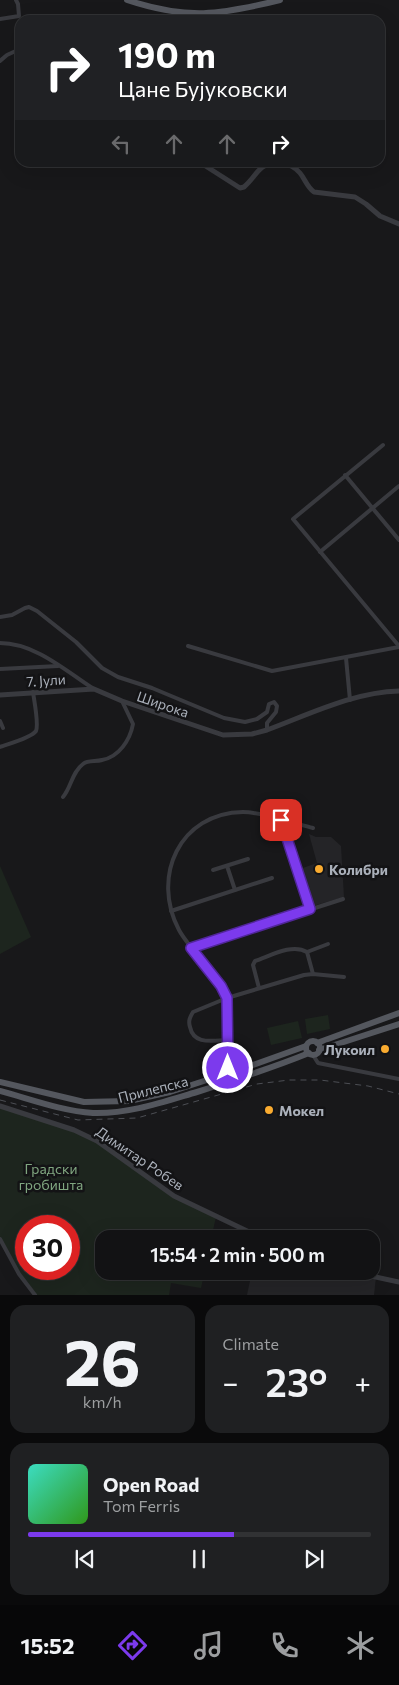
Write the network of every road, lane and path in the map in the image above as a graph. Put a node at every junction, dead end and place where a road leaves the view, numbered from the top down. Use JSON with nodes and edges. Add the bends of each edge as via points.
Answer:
{"nodes":[{"id":1,"x":16,"y":0,"type":"edge"},
{"id":2,"x":127,"y":0,"type":"edge"},
{"id":3,"x":280,"y":0,"type":"edge"},
{"id":4,"x":19,"y":15,"type":"edge"},
{"id":5,"x":15,"y":51,"type":"edge"},
{"id":6,"x":0,"y":62,"type":"edge"},
{"id":7,"x":209,"y":167,"type":"edge"},
{"id":8,"x":262,"y":167,"type":"edge"},
{"id":9,"x":292,"y":167,"type":"edge"},
{"id":10,"x":399,"y":224,"type":"edge"},
{"id":11,"x":383,"y":445,"type":"dead end"},
{"id":12,"x":345,"y":475,"type":"junction"},
{"id":13,"x":399,"y":486,"type":"edge"},
{"id":14,"x":373,"y":508,"type":"junction"},
{"id":15,"x":399,"y":540,"type":"edge"},
{"id":16,"x":320,"y":552,"type":"junction"},
{"id":17,"x":0,"y":617,"type":"edge"},
{"id":18,"x":0,"y":643,"type":"edge"},
{"id":19,"x":188,"y":646,"type":"dead end"},
{"id":20,"x":399,"y":646,"type":"edge"},
{"id":21,"x":346,"y":658,"type":"junction"},
{"id":22,"x":59,"y":666,"type":"junction"},
{"id":23,"x":0,"y":669,"type":"edge"},
{"id":24,"x":94,"y":689,"type":"junction"},
{"id":25,"x":399,"y":691,"type":"edge"},
{"id":26,"x":33,"y":692,"type":"junction"},
{"id":27,"x":0,"y":695,"type":"edge"},
{"id":28,"x":350,"y":700,"type":"junction"},
{"id":29,"x":122,"y":701,"type":"junction"},
{"id":30,"x":0,"y":720,"type":"edge"},
{"id":31,"x":3,"y":728,"type":"dead end"},
{"id":32,"x":267,"y":730,"type":"junction"},
{"id":33,"x":0,"y":747,"type":"edge"},
{"id":34,"x":63,"y":798,"type":"dead end"},
{"id":35,"x":281,"y":820,"type":"junction"},
{"id":36,"x":313,"y":828,"type":"dead end"},
{"id":37,"x":248,"y":859,"type":"dead end"},
{"id":38,"x":226,"y":866,"type":"junction"},
{"id":39,"x":213,"y":870,"type":"dead end"},
{"id":40,"x":272,"y":878,"type":"dead end"},
{"id":41,"x":235,"y":890,"type":"junction"},
{"id":42,"x":342,"y":899,"type":"dead end"},
{"id":43,"x":310,"y":909,"type":"junction"},
{"id":44,"x":171,"y":911,"type":"junction"},
{"id":45,"x":328,"y":944,"type":"dead end"},
{"id":46,"x":191,"y":948,"type":"junction"},
{"id":47,"x":307,"y":952,"type":"junction"},
{"id":48,"x":313,"y":974,"type":"junction"},
{"id":49,"x":344,"y":977,"type":"dead end"},
{"id":50,"x":260,"y":988,"type":"junction"},
{"id":51,"x":227,"y":998,"type":"junction"},
{"id":52,"x":399,"y":1013,"type":"edge"},
{"id":53,"x":399,"y":1024,"type":"edge"},
{"id":54,"x":228,"y":1040,"type":"junction"},
{"id":55,"x":306,"y":1046,"type":"junction"},
{"id":56,"x":318,"y":1046,"type":"junction"},
{"id":57,"x":311,"y":1054,"type":"junction"},
{"id":58,"x":228,"y":1074,"type":"junction"},
{"id":59,"x":399,"y":1079,"type":"edge"},
{"id":60,"x":0,"y":1082,"type":"edge"},
{"id":61,"x":230,"y":1082,"type":"junction"},
{"id":62,"x":0,"y":1091,"type":"edge"},
{"id":63,"x":0,"y":1106,"type":"edge"},
{"id":64,"x":245,"y":1230,"type":"edge"},
{"id":65,"x":0,"y":1239,"type":"edge"},
{"id":66,"x":380,"y":1278,"type":"edge"},
{"id":67,"x":399,"y":1282,"type":"edge"},
{"id":68,"x":35,"y":1295,"type":"edge"}],
"edges":[{"from":1,"to":4,"type":"street"},
{"from":2,"to":3,"type":"main road","via":[[167,12],[190,14],[241,9]]},
{"from":5,"to":6,"type":"street"},
{"from":7,"to":8,"type":"street","via":[[240,188],[248,184]]},
{"from":9,"to":10,"type":"street","via":[[299,171],[314,192],[355,197],[380,216]]},
{"from":11,"to":12,"type":"street"},
{"from":12,"to":14,"type":"street"},
{"from":12,"to":16,"type":"street","via":[[293,519]]},
{"from":13,"to":14,"type":"street"},
{"from":14,"to":15,"type":"street"},
{"from":14,"to":16,"type":"street"},
{"from":16,"to":20,"type":"street"},
{"from":17,"to":32,"type":"street","via":[[29,607],[76,642],[102,668],[224,718],[245,722],[257,719],[274,702],[276,712],[267,723]]},
{"from":18,"to":22,"type":"street","name":"Широка","via":[[23,645]]},
{"from":19,"to":21,"type":"street","via":[[272,672]]},
{"from":20,"to":21,"type":"street"},
{"from":21,"to":28,"type":"street"},
{"from":22,"to":23,"type":"street"},
{"from":22,"to":24,"type":"street","name":"Широка"},
{"from":24,"to":26,"type":"street","name":"7. Јули"},
{"from":24,"to":29,"type":"street","name":"Широка"},
{"from":25,"to":28,"type":"street","name":"Широка","via":[[382,691]]},
{"from":26,"to":27,"type":"street","name":"7. Јули"},
{"from":26,"to":33,"type":"street","via":[[36,730],[32,735]]},
{"from":28,"to":32,"type":"street","name":"Широка"},
{"from":29,"to":32,"type":"street","name":"Широка","via":[[224,735]]},
{"from":29,"to":34,"type":"street","via":[[133,724],[126,742],[105,760],[82,765]]},
{"from":30,"to":31,"type":"street"},
{"from":35,"to":36,"type":"street"},
{"from":35,"to":43,"type":"street"},
{"from":35,"to":44,"type":"street","via":[[244,812],[225,814],[190,832],[170,863],[168,892]]},
{"from":37,"to":38,"type":"street"},
{"from":38,"to":39,"type":"street"},
{"from":38,"to":41,"type":"street"},
{"from":40,"to":41,"type":"street"},
{"from":41,"to":44,"type":"street"},
{"from":42,"to":43,"type":"street"},
{"from":43,"to":46,"type":"street"},
{"from":44,"to":46,"type":"street"},
{"from":45,"to":47,"type":"street"},
{"from":46,"to":51,"type":"street"},
{"from":47,"to":48,"type":"street"},
{"from":47,"to":50,"type":"street","via":[[292,948],[254,961]]},
{"from":48,"to":49,"type":"street"},
{"from":48,"to":50,"type":"street"},
{"from":50,"to":51,"type":"street"},
{"from":51,"to":54,"type":"street"},
{"from":51,"to":54,"type":"street","via":[[193,1012],[189,1022],[195,1039]]},
{"from":52,"to":56,"type":"main road"},
{"from":53,"to":56,"type":"main road"},
{"from":54,"to":58,"type":"street"},
{"from":55,"to":56,"type":"main road","via":[[311,1041]]},
{"from":55,"to":57,"type":"main road"},
{"from":55,"to":58,"type":"main road","name":"Прилепска"},
{"from":56,"to":57,"type":"main road","via":[[317,1053]]},
{"from":57,"to":59,"type":"street","via":[[318,1063]]},
{"from":57,"to":61,"type":"main road","name":"Прилепска"},
{"from":58,"to":60,"type":"main road","name":"Прилепска","via":[[128,1102],[71,1100]]},
{"from":58,"to":61,"type":"street"},
{"from":61,"to":62,"type":"main road","name":"Прилепска","via":[[146,1107],[112,1112],[69,1110]]},
{"from":63,"to":64,"type":"street","name":"Димитар Робев","via":[[74,1130],[97,1141],[174,1196]]},
{"from":65,"to":68,"type":"street"},
{"from":66,"to":67,"type":"street"}]}
